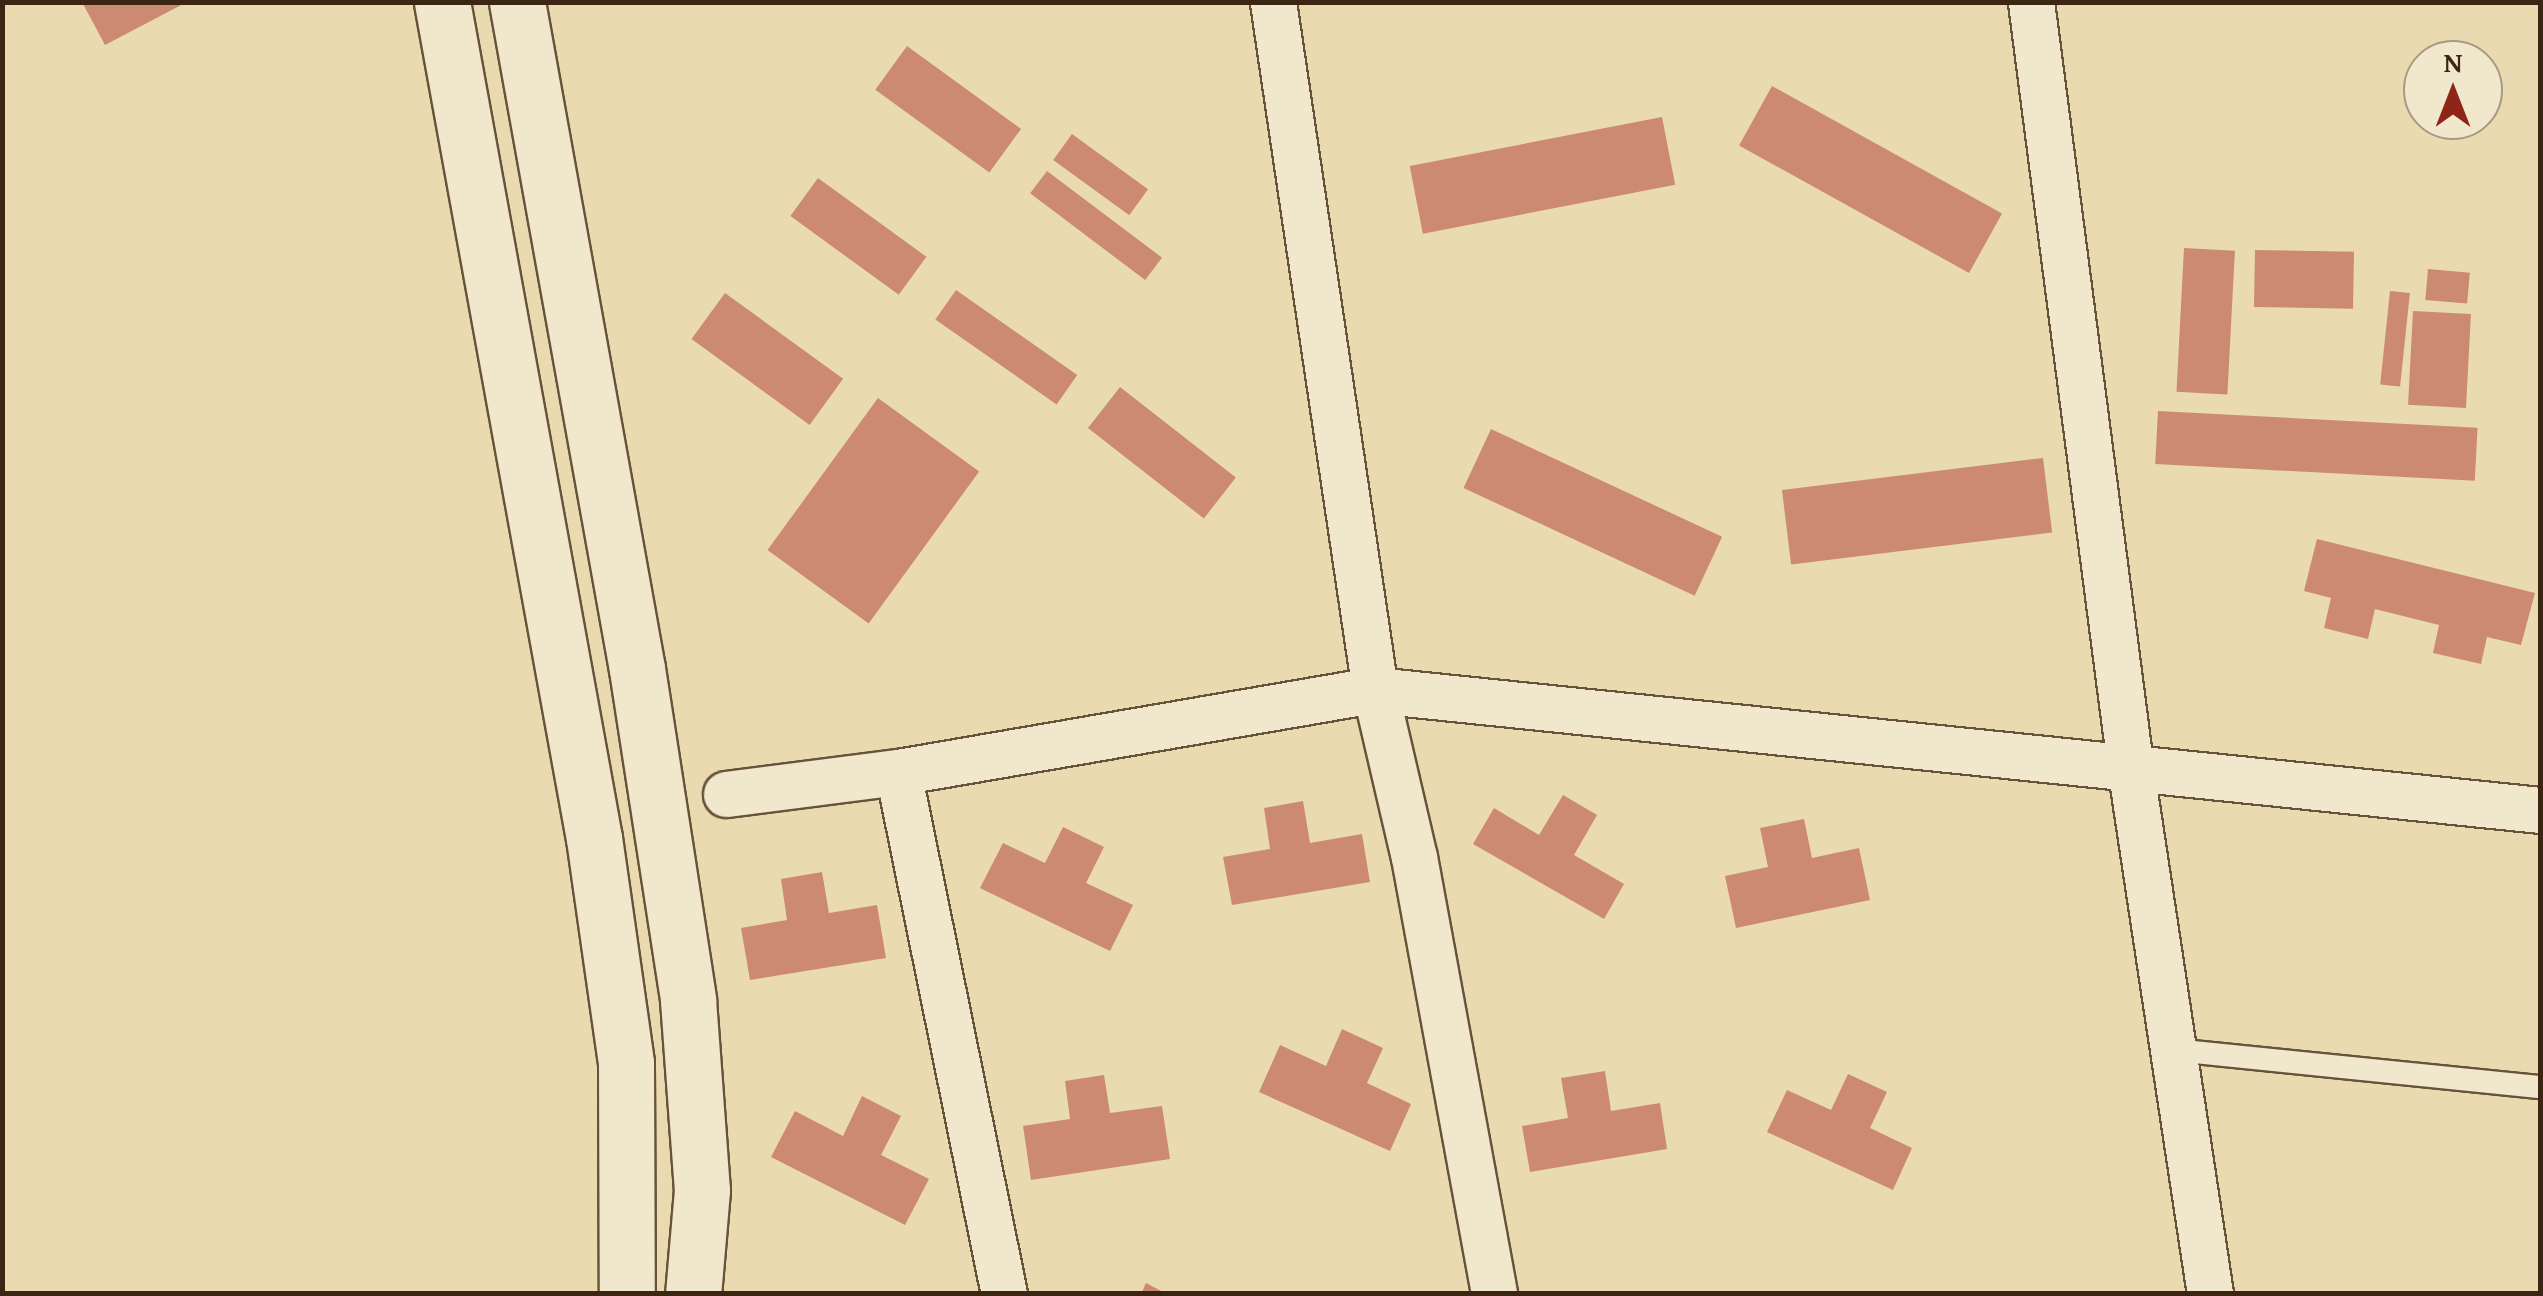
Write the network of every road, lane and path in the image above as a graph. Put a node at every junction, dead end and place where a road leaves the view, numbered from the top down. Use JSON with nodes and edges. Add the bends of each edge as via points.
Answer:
{"nodes":[{"id":1,"x":442,"y":2,"type":"edge"},
{"id":2,"x":516,"y":2,"type":"edge"},
{"id":3,"x":1273,"y":2,"type":"edge"},
{"id":4,"x":2031,"y":2,"type":"edge"},
{"id":5,"x":1376,"y":690,"type":"junction"},
{"id":6,"x":898,"y":772,"type":"junction"},
{"id":7,"x":2131,"y":772,"type":"junction"},
{"id":8,"x":726,"y":794,"type":"dead end"},
{"id":9,"x":2540,"y":810,"type":"edge"},
{"id":10,"x":2174,"y":1050,"type":"junction"},
{"id":11,"x":2540,"y":1087,"type":"edge"},
{"id":12,"x":627,"y":1294,"type":"edge"},
{"id":13,"x":693,"y":1294,"type":"edge"},
{"id":14,"x":1004,"y":1294,"type":"edge"},
{"id":15,"x":1494,"y":1294,"type":"edge"},
{"id":16,"x":2210,"y":1294,"type":"edge"}],
"edges":[{"from":1,"to":12,"type":"main road","via":[[594,838],[626,1063]]},
{"from":2,"to":13,"type":"main road","via":[[637,670],[688,1000],[702,1190]]},
{"from":3,"to":5,"type":"street"},
{"from":4,"to":7,"type":"street"},
{"from":5,"to":6,"type":"street"},
{"from":5,"to":7,"type":"street"},
{"from":5,"to":15,"type":"street","via":[[1414,857]]},
{"from":6,"to":8,"type":"street"},
{"from":6,"to":14,"type":"street"},
{"from":7,"to":9,"type":"street"},
{"from":7,"to":10,"type":"street"},
{"from":10,"to":11,"type":"lane"},
{"from":10,"to":16,"type":"street"}]}
